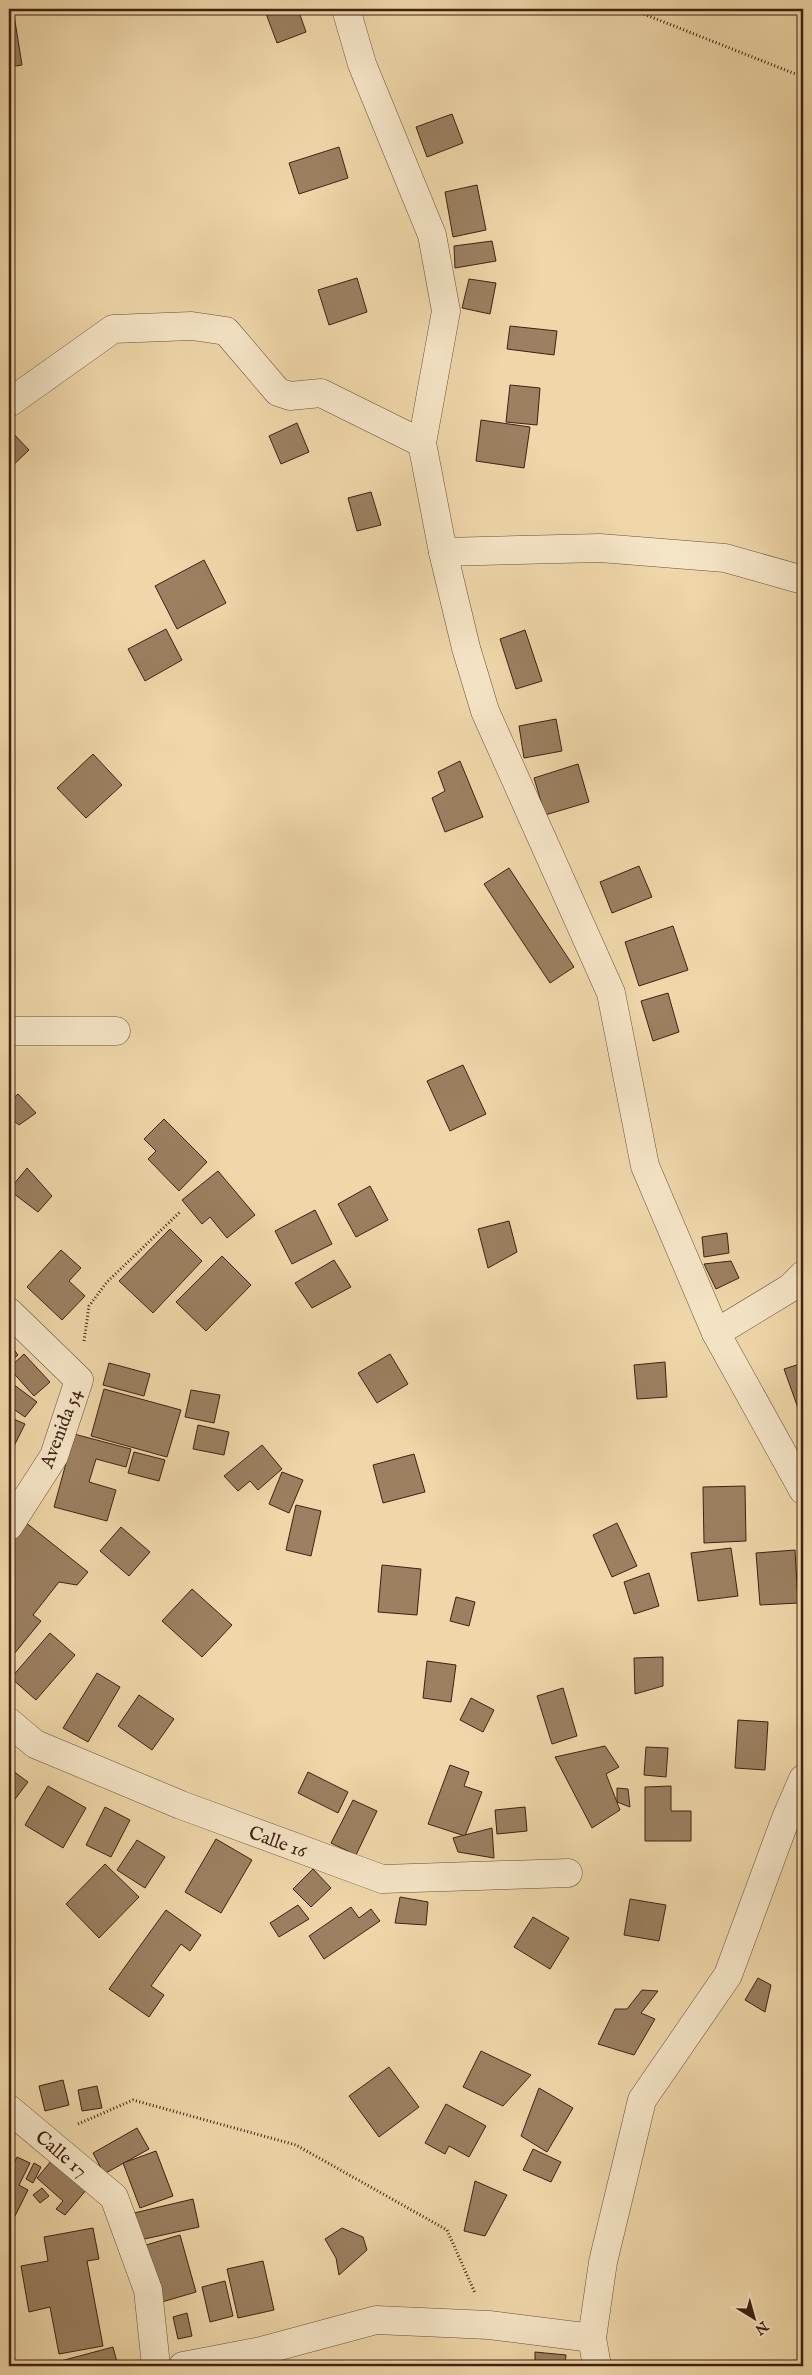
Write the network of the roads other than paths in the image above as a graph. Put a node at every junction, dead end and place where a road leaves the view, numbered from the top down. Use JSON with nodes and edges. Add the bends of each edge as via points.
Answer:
{"nodes":[{"id":1,"x":346,"y":9,"type":"edge"},
{"id":2,"x":9,"y":402,"type":"edge"},
{"id":3,"x":422,"y":443,"type":"junction"},
{"id":4,"x":443,"y":552,"type":"junction"},
{"id":5,"x":803,"y":580,"type":"edge"},
{"id":6,"x":9,"y":1031,"type":"edge"},
{"id":7,"x":116,"y":1031,"type":"dead end"},
{"id":8,"x":803,"y":1275,"type":"edge"},
{"id":9,"x":9,"y":1312,"type":"edge"},
{"id":10,"x":716,"y":1333,"type":"junction"},
{"id":11,"x":803,"y":1490,"type":"edge"},
{"id":12,"x":9,"y":1526,"type":"edge"},
{"id":13,"x":9,"y":1722,"type":"edge"},
{"id":14,"x":803,"y":1779,"type":"edge"},
{"id":15,"x":568,"y":1873,"type":"dead end"},
{"id":16,"x":9,"y":2108,"type":"edge"},
{"id":17,"x":592,"y":2338,"type":"junction"},
{"id":18,"x":156,"y":2366,"type":"edge"},
{"id":19,"x":183,"y":2366,"type":"edge"},
{"id":20,"x":597,"y":2366,"type":"edge"}],
"edges":[{"from":1,"to":3,"type":"street","via":[[362,64],[432,235],[446,311]]},
{"from":2,"to":3,"type":"street","via":[[113,329],[192,326],[226,331],[278,392],[290,396],[321,393]]},
{"from":3,"to":4,"type":"street"},
{"from":4,"to":5,"type":"street","via":[[600,548],[725,558]]},
{"from":4,"to":10,"type":"street","via":[[485,711],[610,994],[645,1166]]},
{"from":6,"to":7,"type":"street"},
{"from":8,"to":10,"type":"street","via":[[790,1288]]},
{"from":9,"to":12,"type":"street","name":"Avenida 54","via":[[78,1380],[54,1456]]},
{"from":10,"to":11,"type":"street"},
{"from":13,"to":15,"type":"street","name":"Calle 16","via":[[35,1744],[181,1805],[382,1879]]},
{"from":14,"to":17,"type":"street","via":[[728,1975],[642,2100],[603,2262]]},
{"from":16,"to":18,"type":"street","name":"Calle 17","via":[[114,2197],[148,2290]]},
{"from":17,"to":19,"type":"street","via":[[489,2325],[376,2320],[261,2351]]},
{"from":17,"to":20,"type":"street"}]}
